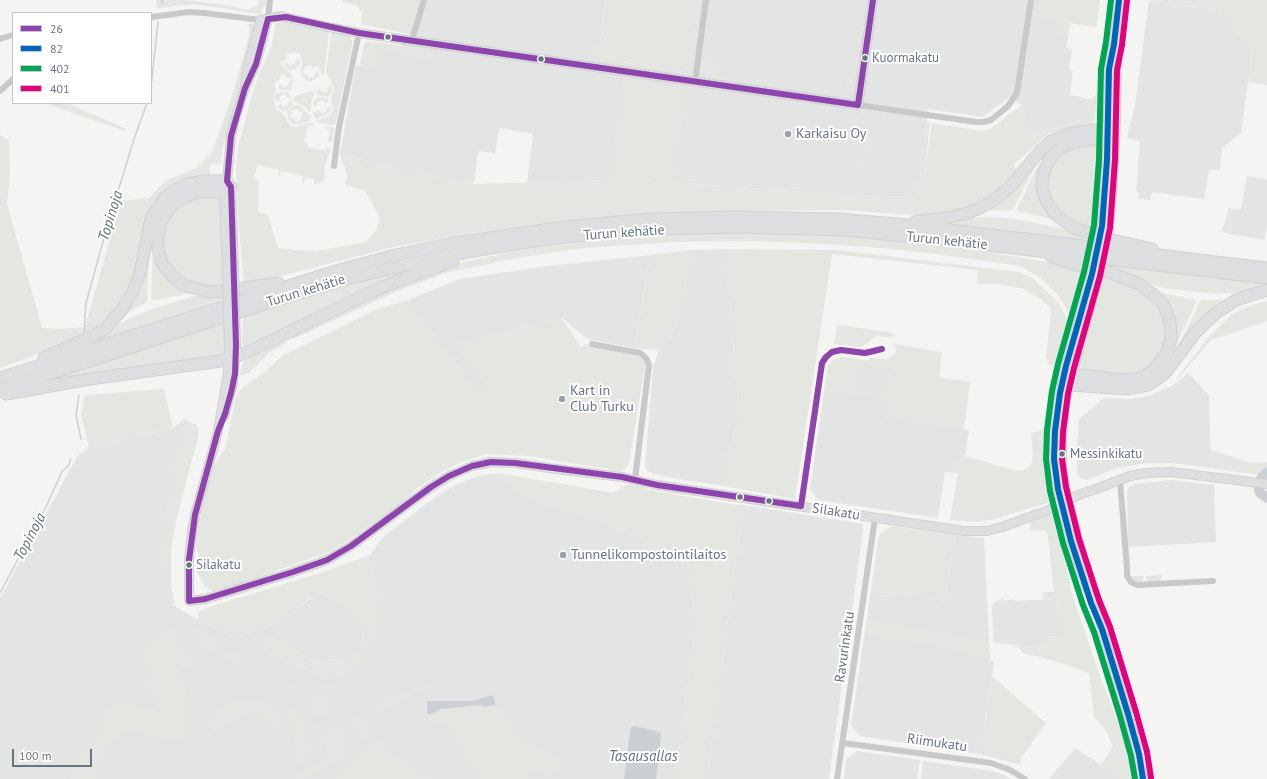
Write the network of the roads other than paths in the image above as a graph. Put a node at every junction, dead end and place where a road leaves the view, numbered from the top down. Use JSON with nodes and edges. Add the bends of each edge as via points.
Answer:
{"nodes":[{"id":1,"x":270,"y":0,"type":"edge"},
{"id":2,"x":424,"y":0,"type":"edge"},
{"id":3,"x":706,"y":0,"type":"edge"},
{"id":4,"x":873,"y":0,"type":"edge"},
{"id":5,"x":1031,"y":0,"type":"edge"},
{"id":6,"x":1119,"y":0,"type":"edge"},
{"id":7,"x":152,"y":17,"type":"edge"},
{"id":8,"x":264,"y":20,"type":"junction"},
{"id":9,"x":359,"y":33,"type":"junction"},
{"id":10,"x":12,"y":35,"type":"edge"},
{"id":11,"x":0,"y":39,"type":"edge"},
{"id":12,"x":412,"y":40,"type":"junction"},
{"id":13,"x":12,"y":80,"type":"edge"},
{"id":14,"x":695,"y":82,"type":"junction"},
{"id":15,"x":0,"y":91,"type":"edge"},
{"id":16,"x":858,"y":105,"type":"junction"},
{"id":17,"x":1110,"y":133,"type":"junction"},
{"id":18,"x":334,"y":166,"type":"dead end"},
{"id":19,"x":227,"y":186,"type":"junction"},
{"id":20,"x":896,"y":224,"type":"junction"},
{"id":21,"x":491,"y":248,"type":"junction"},
{"id":22,"x":1028,"y":249,"type":"junction"},
{"id":23,"x":1186,"y":258,"type":"junction"},
{"id":24,"x":1267,"y":268,"type":"edge"},
{"id":25,"x":312,"y":278,"type":"junction"},
{"id":26,"x":1267,"y":278,"type":"edge"},
{"id":27,"x":1267,"y":290,"type":"edge"},
{"id":28,"x":592,"y":344,"type":"dead end"},
{"id":29,"x":882,"y":349,"type":"dead end"},
{"id":30,"x":232,"y":358,"type":"junction"},
{"id":31,"x":2,"y":378,"type":"edge"},
{"id":32,"x":1068,"y":379,"type":"junction"},
{"id":33,"x":0,"y":390,"type":"edge"},
{"id":34,"x":0,"y":395,"type":"edge"},
{"id":35,"x":635,"y":479,"type":"junction"},
{"id":36,"x":1120,"y":480,"type":"junction"},
{"id":37,"x":1267,"y":484,"type":"edge"},
{"id":38,"x":1064,"y":502,"type":"junction"},
{"id":39,"x":801,"y":506,"type":"junction"},
{"id":40,"x":876,"y":518,"type":"junction"},
{"id":41,"x":1213,"y":581,"type":"dead end"},
{"id":42,"x":843,"y":743,"type":"junction"},
{"id":43,"x":837,"y":779,"type":"edge"},
{"id":44,"x":1025,"y":779,"type":"edge"},
{"id":45,"x":1142,"y":779,"type":"edge"}],
"edges":[{"from":1,"to":8,"type":"street"},
{"from":2,"to":12,"type":"street"},
{"from":3,"to":14,"type":"street"},
{"from":4,"to":16,"type":"street"},
{"from":5,"to":16,"type":"street","via":[[1017,93],[1012,102],[990,120],[981,122]]},
{"from":6,"to":17,"type":"street","via":[[1109,69]]},
{"from":7,"to":8,"type":"street","via":[[189,12]]},
{"from":8,"to":9,"type":"street","via":[[286,17]]},
{"from":8,"to":19,"type":"street","via":[[256,64],[245,88],[231,136]]},
{"from":9,"to":12,"type":"street"},
{"from":9,"to":18,"type":"street","via":[[339,127]]},
{"from":10,"to":11,"type":"street"},
{"from":12,"to":14,"type":"street"},
{"from":13,"to":15,"type":"street"},
{"from":14,"to":16,"type":"street"},
{"from":17,"to":20,"type":"highway","via":[[1068,134],[1051,141],[1012,185],[994,200],[967,214]]},
{"from":17,"to":23,"type":"highway","via":[[1072,143],[1054,154],[1043,175],[1042,188],[1049,206],[1060,219],[1074,228]]},
{"from":17,"to":32,"type":"street","bridge":true,"via":[[1113,184],[1096,275]]},
{"from":19,"to":25,"type":"highway","via":[[188,195],[174,204],[165,215],[158,236],[158,249],[162,263],[172,276],[184,285],[208,292]]},
{"from":19,"to":30,"type":"street","bridge":true},
{"from":19,"to":31,"type":"highway","via":[[206,181],[187,184],[170,193],[159,204],[151,218],[142,265],[133,291],[106,328]]},
{"from":20,"to":23,"type":"highway","name":"Turun kehätie"},
{"from":20,"to":25,"type":"highway","name":"Turun kehätie","via":[[839,219],[739,217],[652,219],[564,227],[454,243],[396,255]]},
{"from":21,"to":22,"type":"highway","name":"Turun kehätie","via":[[565,237],[652,229],[744,227],[846,230]]},
{"from":21,"to":30,"type":"highway","via":[[405,278]]},
{"from":21,"to":33,"type":"highway","name":"Turun kehätie","via":[[343,280]]},
{"from":22,"to":26,"type":"highway","name":"Turun kehätie"},
{"from":22,"to":32,"type":"highway","via":[[1140,284],[1159,299],[1170,318],[1171,340],[1166,354],[1145,376],[1121,380]]},
{"from":23,"to":24,"type":"highway","name":"Turun kehätie"},
{"from":25,"to":31,"type":"highway","name":"Turun kehätie"},
{"from":27,"to":32,"type":"highway","via":[[1231,302],[1216,313],[1196,332],[1166,372],[1148,385],[1129,389]]},
{"from":28,"to":35,"type":"street","via":[[640,353],[649,365]]},
{"from":29,"to":39,"type":"street","via":[[865,353],[841,350],[832,352],[822,363]]},
{"from":30,"to":34,"type":"highway"},
{"from":30,"to":35,"type":"street","name":"Silakatu","via":[[218,431],[192,530],[189,601],[205,599],[327,560],[351,546],[431,487],[472,466],[503,462]]},
{"from":32,"to":38,"type":"street","via":[[1062,448]]},
{"from":35,"to":39,"type":"street","name":"Silakatu","via":[[657,485]]},
{"from":36,"to":37,"type":"street","via":[[1138,474],[1164,472]]},
{"from":36,"to":38,"type":"street"},
{"from":36,"to":41,"type":"street","via":[[1126,569],[1127,576],[1133,584]]},
{"from":38,"to":40,"type":"street","name":"Silakatu","via":[[1049,510],[987,531],[964,531]]},
{"from":38,"to":45,"type":"street","via":[[1071,541],[1128,714],[1139,754]]},
{"from":39,"to":40,"type":"street","name":"Silakatu"},
{"from":40,"to":42,"type":"street","name":"Ravurinkatu"},
{"from":42,"to":43,"type":"street","name":"Ravurinkatu"},
{"from":42,"to":44,"type":"street","name":"Riimukatu","via":[[991,763]]}]}
